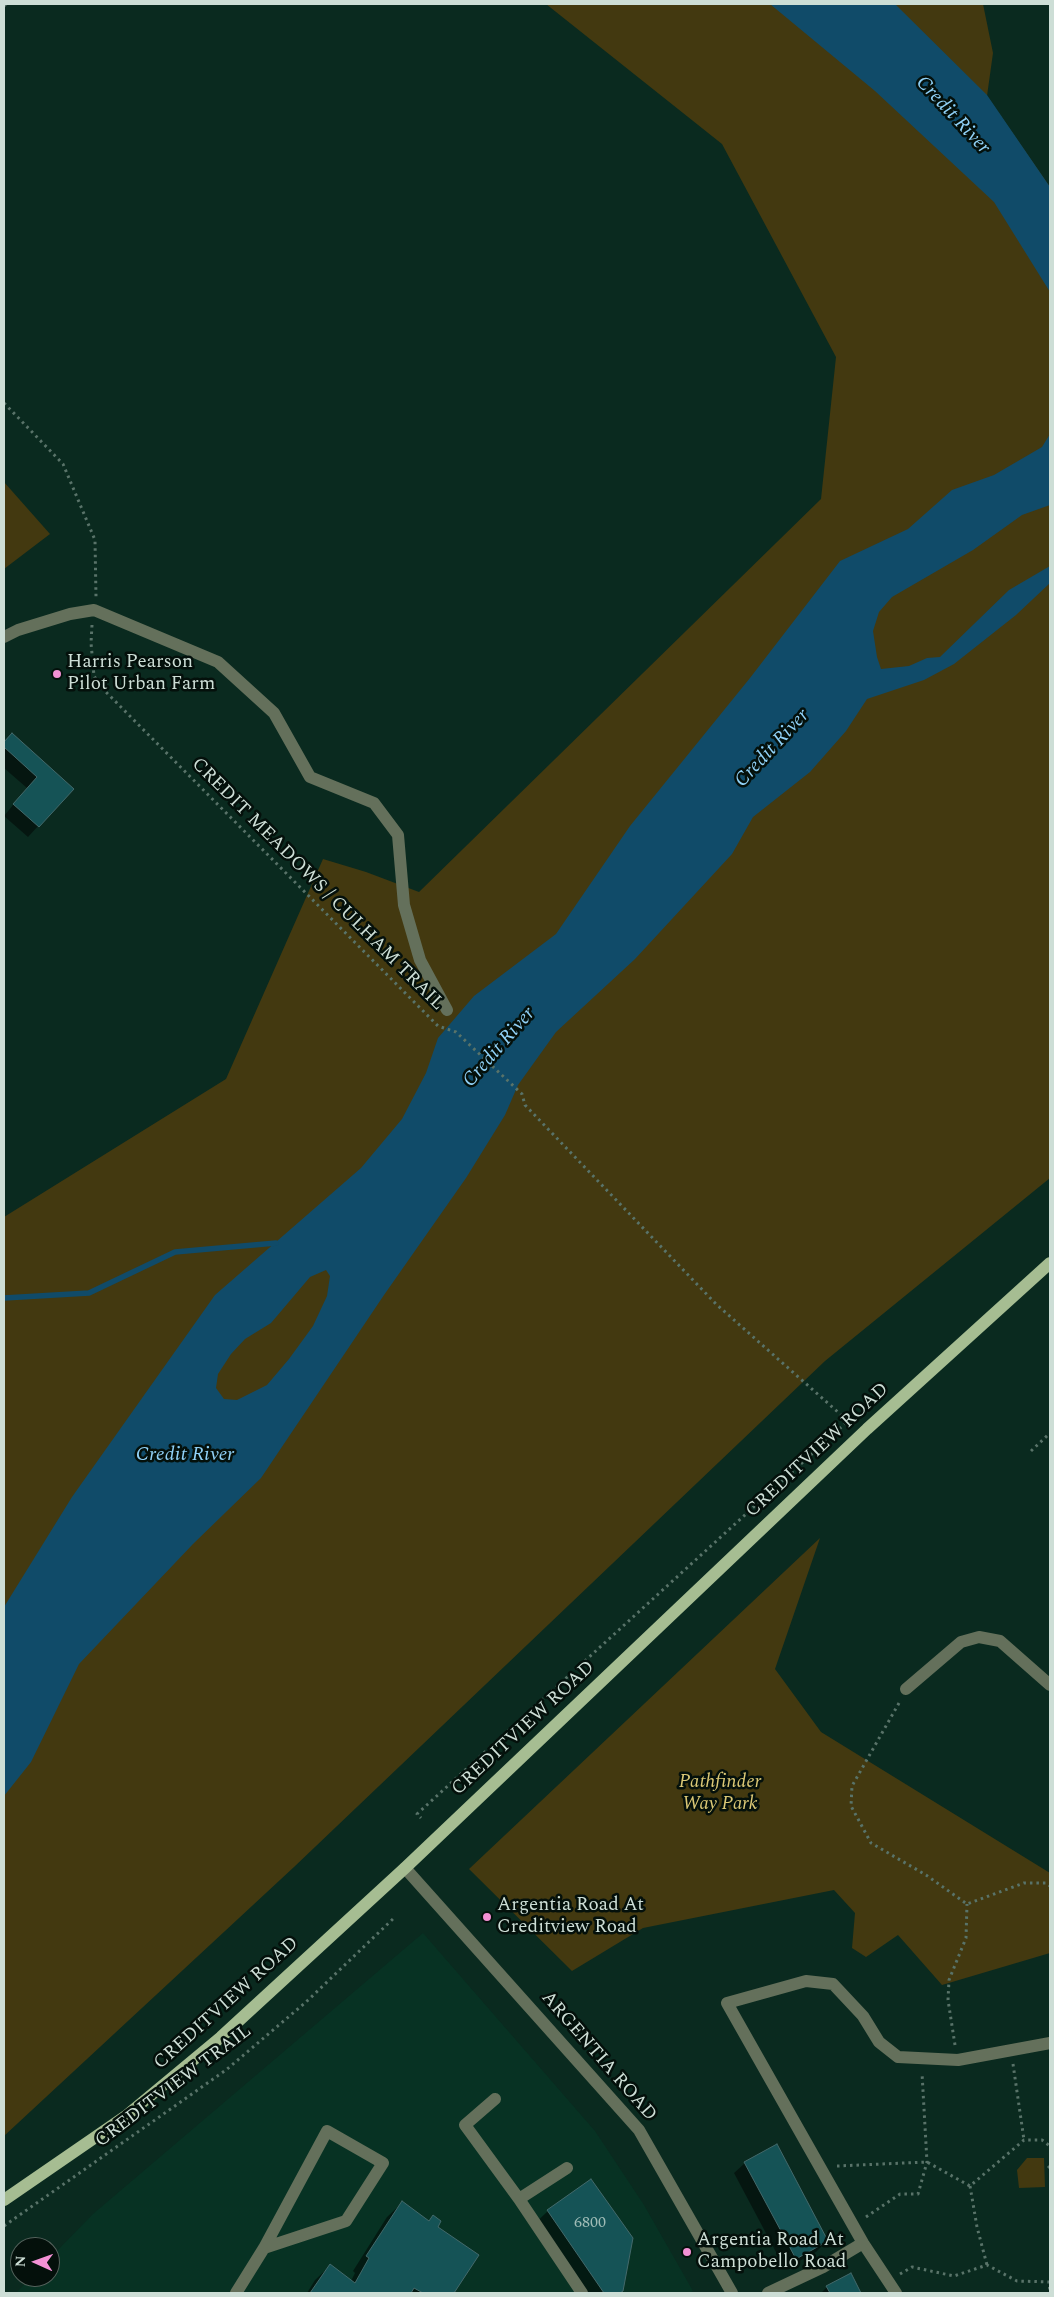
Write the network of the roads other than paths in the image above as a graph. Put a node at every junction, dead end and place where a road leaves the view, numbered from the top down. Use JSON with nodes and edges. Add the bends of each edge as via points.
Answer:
{"nodes":[{"id":1,"x":4,"y":637,"type":"edge"},
{"id":2,"x":447,"y":1010,"type":"dead end"},
{"id":3,"x":1050,"y":1262,"type":"edge"},
{"id":4,"x":1050,"y":1685,"type":"edge"},
{"id":5,"x":906,"y":1689,"type":"road end"},
{"id":6,"x":404,"y":1868,"type":"junction"},
{"id":7,"x":1050,"y":2043,"type":"edge"},
{"id":8,"x":495,"y":2099,"type":"dead end"},
{"id":9,"x":567,"y":2168,"type":"dead end"},
{"id":10,"x":519,"y":2198,"type":"junction"},
{"id":11,"x":4,"y":2200,"type":"edge"},
{"id":12,"x":862,"y":2242,"type":"junction"},
{"id":13,"x":264,"y":2248,"type":"junction"},
{"id":14,"x":236,"y":2293,"type":"edge"},
{"id":15,"x":582,"y":2293,"type":"edge"},
{"id":16,"x":732,"y":2293,"type":"edge"},
{"id":17,"x":768,"y":2293,"type":"edge"},
{"id":18,"x":896,"y":2293,"type":"edge"}],
"edges":[{"from":1,"to":2,"type":"street","via":[[55,618],[94,610],[218,662],[274,712],[310,777],[374,803],[398,835],[404,905],[409,923],[420,960]]},
{"from":3,"to":6,"type":"main road","name":"CREDITVIEW ROAD","via":[[867,1430]]},
{"from":4,"to":5,"type":"street","via":[[1000,1641],[979,1637],[961,1642]]},
{"from":6,"to":11,"type":"main road","name":"CREDITVIEW ROAD","via":[[221,2037],[126,2116]]},
{"from":6,"to":16,"type":"street","name":"ARGENTIA ROAD","via":[[639,2130]]},
{"from":7,"to":12,"type":"street","via":[[958,2060],[898,2057],[879,2042],[863,2016],[833,1984],[806,1981],[727,2003]]},
{"from":8,"to":10,"type":"street","via":[[465,2125]]},
{"from":9,"to":10,"type":"street"},
{"from":10,"to":15,"type":"street"},
{"from":12,"to":17,"type":"street","via":[[823,2267]]},
{"from":12,"to":18,"type":"street"},
{"from":13,"to":13,"type":"street","via":[[327,2131],[383,2163],[346,2221]]},
{"from":13,"to":14,"type":"street"}]}
